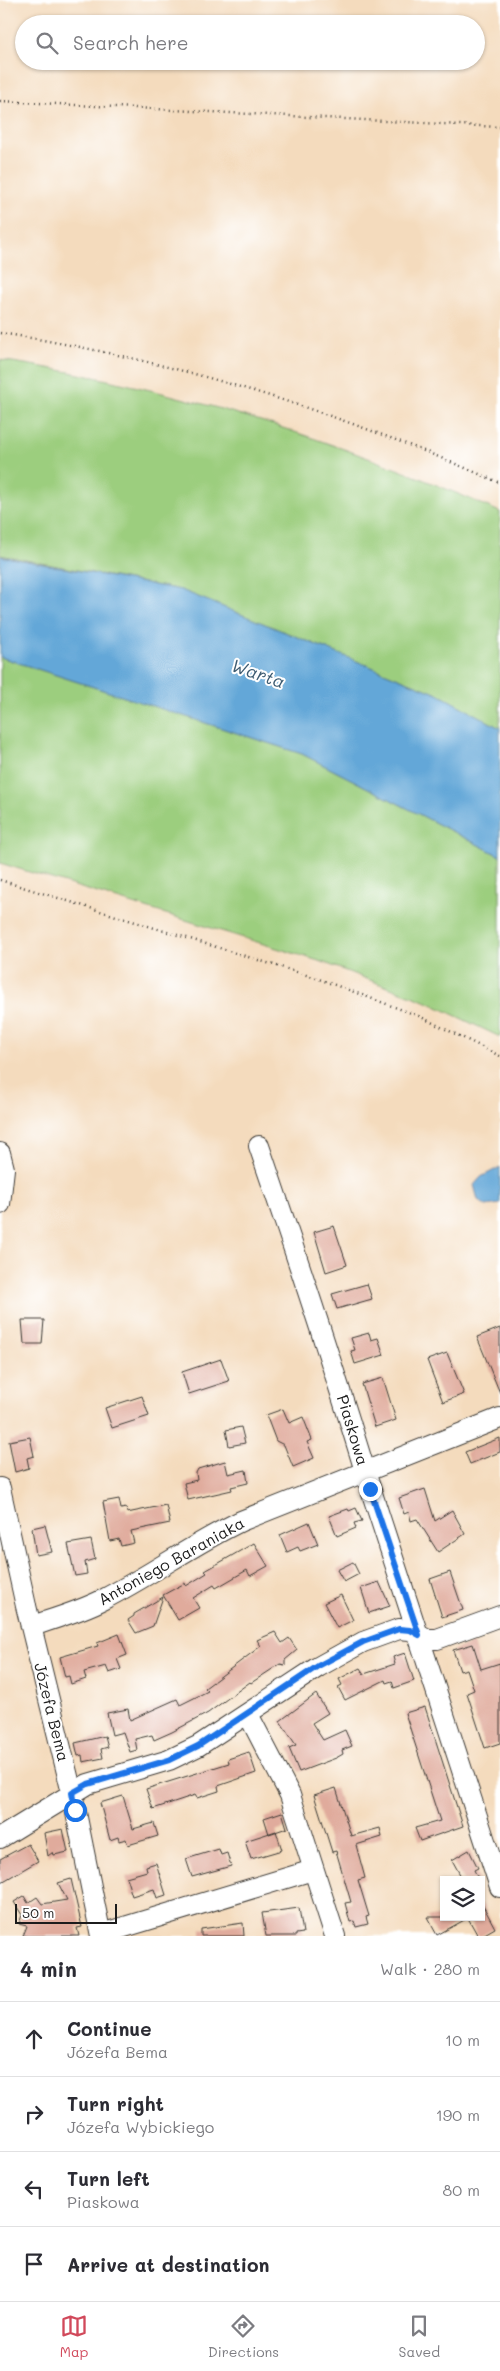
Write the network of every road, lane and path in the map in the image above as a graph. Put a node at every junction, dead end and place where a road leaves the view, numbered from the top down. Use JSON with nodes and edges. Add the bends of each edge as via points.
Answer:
{"nodes":[{"id":1,"x":0,"y":101,"type":"edge"},
{"id":2,"x":500,"y":127,"type":"edge"},
{"id":3,"x":0,"y":334,"type":"edge"},
{"id":4,"x":500,"y":483,"type":"edge"},
{"id":5,"x":0,"y":880,"type":"edge"},
{"id":6,"x":500,"y":1056,"type":"edge"},
{"id":7,"x":259,"y":1146,"type":"dead end"},
{"id":8,"x":2,"y":1156,"type":"edge"},
{"id":9,"x":0,"y":1204,"type":"edge"},
{"id":10,"x":500,"y":1418,"type":"edge"},
{"id":11,"x":365,"y":1472,"type":"junction"},
{"id":12,"x":0,"y":1488,"type":"edge"},
{"id":13,"x":500,"y":1616,"type":"edge"},
{"id":14,"x":32,"y":1626,"type":"junction"},
{"id":15,"x":419,"y":1635,"type":"junction"},
{"id":16,"x":248,"y":1714,"type":"junction"},
{"id":17,"x":72,"y":1793,"type":"junction"},
{"id":18,"x":0,"y":1838,"type":"edge"},
{"id":19,"x":313,"y":1870,"type":"junction"},
{"id":20,"x":500,"y":1887,"type":"edge"},
{"id":21,"x":101,"y":1935,"type":"edge"},
{"id":22,"x":335,"y":1936,"type":"edge"}],
"edges":[{"from":1,"to":2,"type":"path"},
{"from":3,"to":4,"type":"path","via":[[74,346],[162,366],[274,397],[395,440]]},
{"from":5,"to":6,"type":"path","via":[[316,978],[418,1016]]},
{"from":7,"to":11,"type":"street","name":"Piaskowa","via":[[326,1343]]},
{"from":8,"to":9,"type":"street","via":[[4,1178]]},
{"from":10,"to":11,"type":"street","name":"Antoniego Baraniaka"},
{"from":11,"to":14,"type":"street","name":"Antoniego Baraniaka","via":[[235,1524],[195,1544],[105,1599]]},
{"from":11,"to":15,"type":"street","name":"Piaskowa"},
{"from":12,"to":14,"type":"street","name":"Józefa Bema"},
{"from":13,"to":15,"type":"street","via":[[437,1639]]},
{"from":14,"to":17,"type":"street","name":"Józefa Bema"},
{"from":15,"to":16,"type":"street","via":[[399,1629],[363,1642],[327,1661]]},
{"from":15,"to":20,"type":"street","name":"Piaskowa"},
{"from":16,"to":17,"type":"street","via":[[184,1754],[97,1780]]},
{"from":16,"to":19,"type":"street","via":[[290,1795]]},
{"from":17,"to":18,"type":"street"},
{"from":17,"to":21,"type":"street","name":"Józefa Bema"},
{"from":19,"to":21,"type":"street"},
{"from":19,"to":22,"type":"street"}]}
